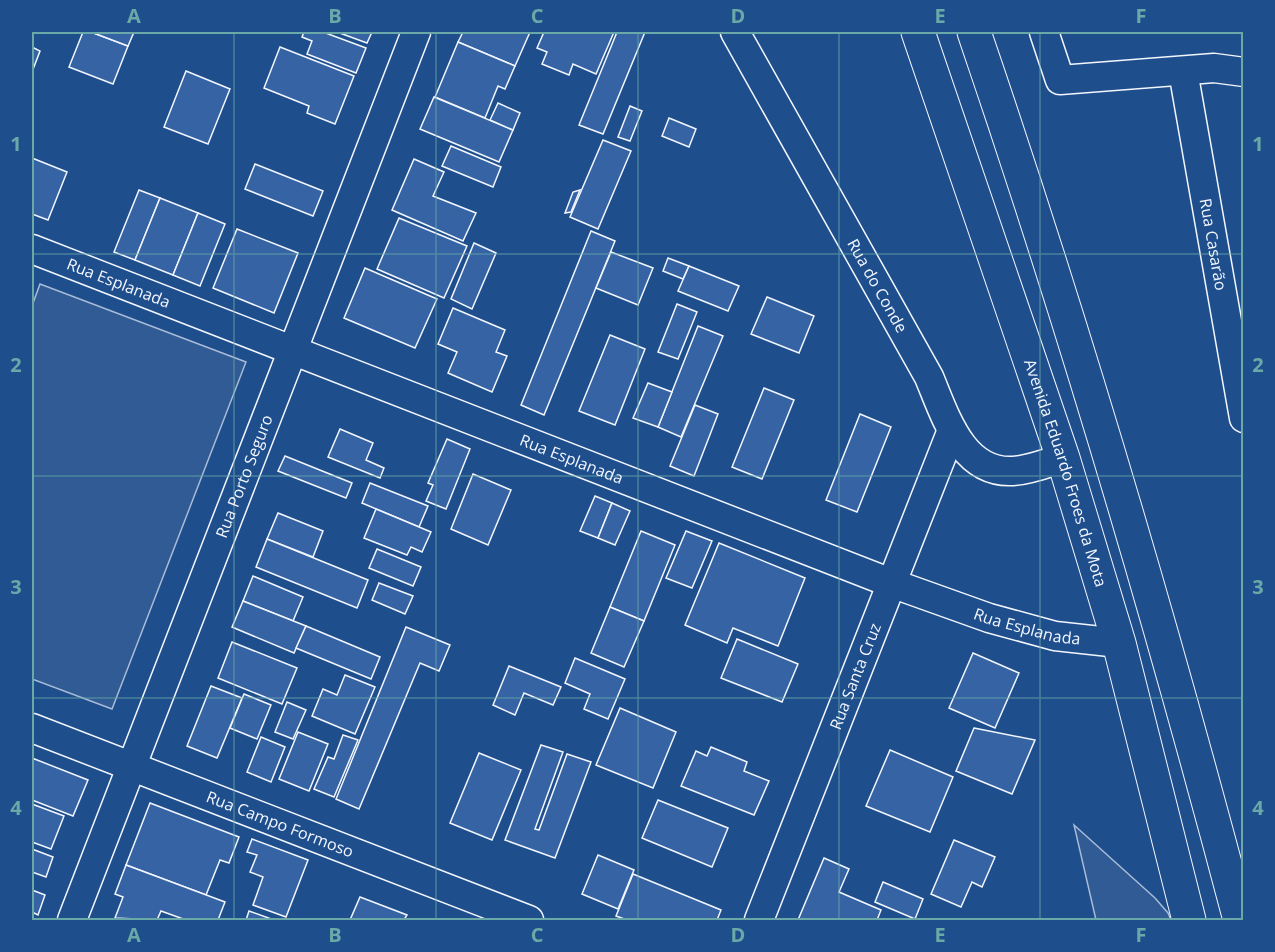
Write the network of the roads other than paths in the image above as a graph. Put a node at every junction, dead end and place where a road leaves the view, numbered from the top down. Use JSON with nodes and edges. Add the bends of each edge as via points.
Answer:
{"nodes":[{"id":1,"x":416,"y":32,"type":"edge"},
{"id":2,"x":918,"y":32,"type":"edge"},
{"id":3,"x":974,"y":32,"type":"edge"},
{"id":4,"x":1044,"y":32,"type":"edge"},
{"id":5,"x":730,"y":34,"type":"edge"},
{"id":6,"x":1183,"y":71,"type":"junction"},
{"id":7,"x":1244,"y":72,"type":"edge"},
{"id":8,"x":32,"y":249,"type":"edge"},
{"id":9,"x":292,"y":352,"type":"junction"},
{"id":10,"x":1244,"y":418,"type":"edge"},
{"id":11,"x":952,"y":430,"type":"junction"},
{"id":12,"x":1063,"y":458,"type":"junction"},
{"id":13,"x":891,"y":583,"type":"junction"},
{"id":14,"x":1119,"y":643,"type":"junction"},
{"id":15,"x":32,"y":728,"type":"edge"},
{"id":16,"x":131,"y":767,"type":"junction"},
{"id":17,"x":72,"y":921,"type":"edge"},
{"id":18,"x":529,"y":921,"type":"edge"},
{"id":19,"x":759,"y":921,"type":"edge"},
{"id":20,"x":1189,"y":921,"type":"edge"},
{"id":21,"x":1240,"y":921,"type":"edge"}],
"edges":[{"from":1,"to":9,"type":"street","name":"Rua Porto Seguro"},
{"from":2,"to":12,"type":"highway","name":"Avenida Eduardo Froes da Mota"},
{"from":3,"to":21,"type":"highway","via":[[1066,313],[1178,684]]},
{"from":4,"to":6,"type":"street","via":[[1060,80]]},
{"from":5,"to":11,"type":"street","name":"Rua do Conde","via":[[929,377]]},
{"from":6,"to":7,"type":"street","via":[[1214,68]]},
{"from":6,"to":10,"type":"street","name":"Rua Casarão"},
{"from":8,"to":9,"type":"street","name":"Rua Esplanada"},
{"from":9,"to":13,"type":"street","name":"Rua Esplanada"},
{"from":9,"to":16,"type":"street","name":"Rua Porto Seguro"},
{"from":11,"to":12,"type":"street","name":"Rua do Conde","via":[[968,454],[991,468],[1012,471]]},
{"from":11,"to":13,"type":"street","name":"Rua Santa Cruz"},
{"from":12,"to":14,"type":"highway","name":"Avenida Eduardo Froes da Mota"},
{"from":13,"to":14,"type":"street","name":"Rua Esplanada","via":[[989,618],[1055,636]]},
{"from":13,"to":19,"type":"street","name":"Rua Santa Cruz"},
{"from":14,"to":20,"type":"highway","name":"Avenida Eduardo Froes da Mota"},
{"from":15,"to":16,"type":"street","name":"Rua Campo Formoso"},
{"from":16,"to":17,"type":"street","name":"Rua Porto Seguro"},
{"from":16,"to":18,"type":"street","name":"Rua Campo Formoso"}]}
